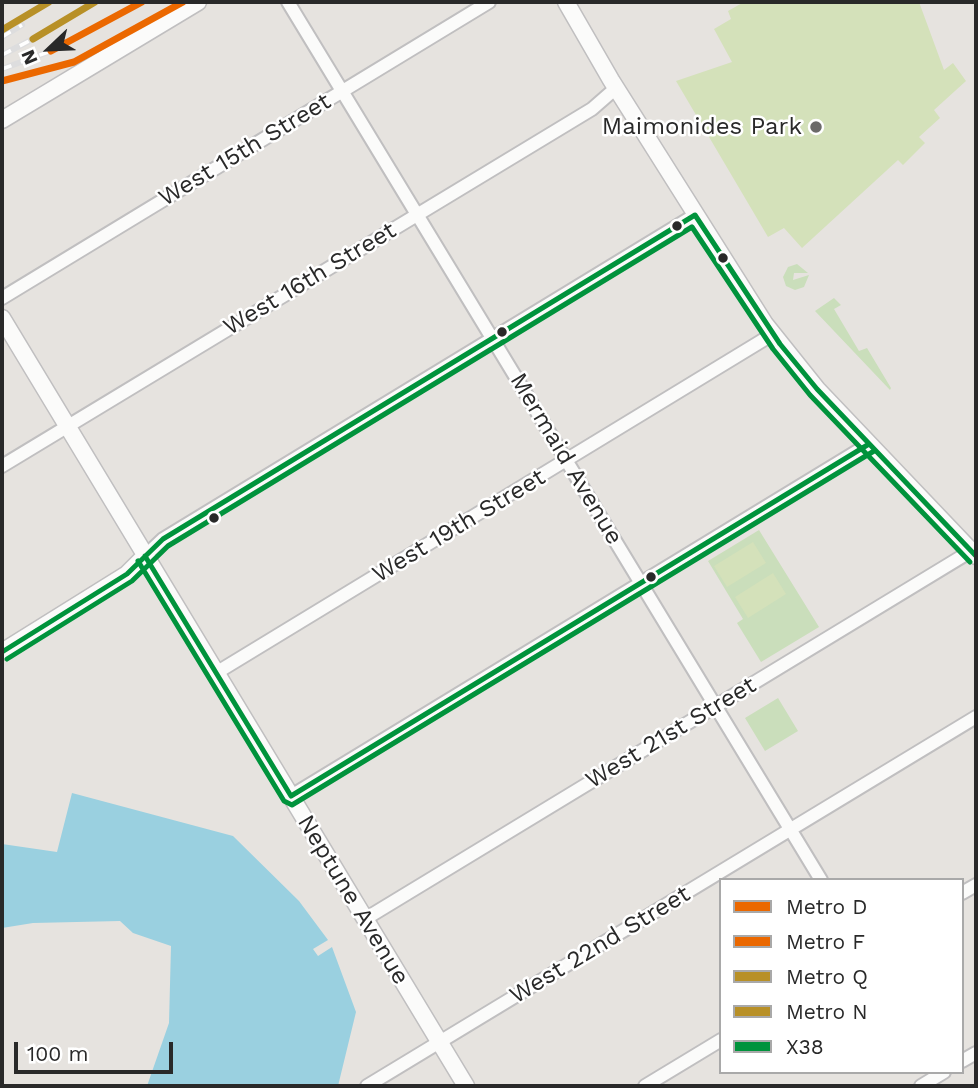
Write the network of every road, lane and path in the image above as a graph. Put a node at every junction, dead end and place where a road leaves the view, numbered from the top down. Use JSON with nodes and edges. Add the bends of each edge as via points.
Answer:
{"nodes":[{"id":1,"x":198,"y":2,"type":"edge"},
{"id":2,"x":288,"y":2,"type":"edge"},
{"id":3,"x":489,"y":2,"type":"edge"},
{"id":4,"x":566,"y":2,"type":"edge"},
{"id":5,"x":616,"y":88,"type":"junction"},
{"id":6,"x":342,"y":91,"type":"junction"},
{"id":7,"x":2,"y":120,"type":"edge"},
{"id":8,"x":417,"y":214,"type":"junction"},
{"id":9,"x":695,"y":215,"type":"junction"},
{"id":10,"x":2,"y":298,"type":"edge"},
{"id":11,"x":2,"y":318,"type":"edge"},
{"id":12,"x":772,"y":334,"type":"junction"},
{"id":13,"x":492,"y":338,"type":"junction"},
{"id":14,"x":66,"y":426,"type":"junction"},
{"id":15,"x":869,"y":444,"type":"junction"},
{"id":16,"x":567,"y":461,"type":"junction"},
{"id":17,"x":2,"y":466,"type":"edge"},
{"id":18,"x":975,"y":551,"type":"edge"},
{"id":19,"x":145,"y":556,"type":"junction"},
{"id":20,"x":641,"y":583,"type":"junction"},
{"id":21,"x":2,"y":652,"type":"edge"},
{"id":22,"x":216,"y":673,"type":"junction"},
{"id":23,"x":716,"y":706,"type":"junction"},
{"id":24,"x":976,"y":717,"type":"edge"},
{"id":25,"x":291,"y":796,"type":"junction"},
{"id":26,"x":790,"y":829,"type":"junction"},
{"id":27,"x":820,"y":878,"type":"edge"},
{"id":28,"x":365,"y":919,"type":"junction"},
{"id":29,"x":719,"y":1041,"type":"edge"},
{"id":30,"x":439,"y":1042,"type":"junction"},
{"id":31,"x":942,"y":1076,"type":"edge"},
{"id":32,"x":367,"y":1086,"type":"edge"},
{"id":33,"x":466,"y":1086,"type":"edge"},
{"id":34,"x":645,"y":1086,"type":"edge"},
{"id":35,"x":921,"y":1086,"type":"edge"}],
"edges":[{"from":1,"to":7,"type":"main road"},
{"from":2,"to":6,"type":"street","name":"Mermaid Avenue"},
{"from":3,"to":6,"type":"street","name":"West 15th Street"},
{"from":4,"to":5,"type":"main road"},
{"from":5,"to":8,"type":"street","name":"West 16th Street","via":[[592,109]]},
{"from":5,"to":9,"type":"main road"},
{"from":6,"to":8,"type":"street","name":"Mermaid Avenue"},
{"from":6,"to":10,"type":"street","name":"West 15th Street"},
{"from":8,"to":13,"type":"street","name":"Mermaid Avenue"},
{"from":8,"to":14,"type":"street","name":"West 16th Street"},
{"from":9,"to":12,"type":"main road"},
{"from":9,"to":13,"type":"street"},
{"from":11,"to":14,"type":"main road","name":"Neptune Avenue"},
{"from":12,"to":15,"type":"main road"},
{"from":12,"to":16,"type":"street","name":"West 19th Street"},
{"from":13,"to":16,"type":"street","name":"Mermaid Avenue"},
{"from":13,"to":19,"type":"street","via":[[163,539]]},
{"from":14,"to":17,"type":"street","name":"West 16th Street"},
{"from":14,"to":19,"type":"main road","name":"Neptune Avenue"},
{"from":15,"to":18,"type":"main road"},
{"from":15,"to":20,"type":"street"},
{"from":16,"to":20,"type":"street","name":"Mermaid Avenue"},
{"from":16,"to":22,"type":"street","name":"West 19th Street"},
{"from":18,"to":23,"type":"street","name":"West 21st Street"},
{"from":19,"to":21,"type":"main road","via":[[127,574]]},
{"from":19,"to":22,"type":"main road","name":"Neptune Avenue"},
{"from":20,"to":23,"type":"street","name":"Mermaid Avenue"},
{"from":20,"to":25,"type":"street"},
{"from":22,"to":25,"type":"main road","name":"Neptune Avenue"},
{"from":23,"to":26,"type":"street","name":"Mermaid Avenue"},
{"from":23,"to":28,"type":"street","name":"West 21st Street"},
{"from":24,"to":26,"type":"street","name":"West 22nd Street"},
{"from":25,"to":28,"type":"main road","name":"Neptune Avenue"},
{"from":26,"to":27,"type":"street","name":"Mermaid Avenue"},
{"from":26,"to":30,"type":"street","name":"West 22nd Street"},
{"from":28,"to":30,"type":"main road","name":"Neptune Avenue"},
{"from":29,"to":34,"type":"street"},
{"from":30,"to":32,"type":"street","name":"West 22nd Street"},
{"from":30,"to":33,"type":"main road","name":"Neptune Avenue"},
{"from":31,"to":35,"type":"street"}]}
